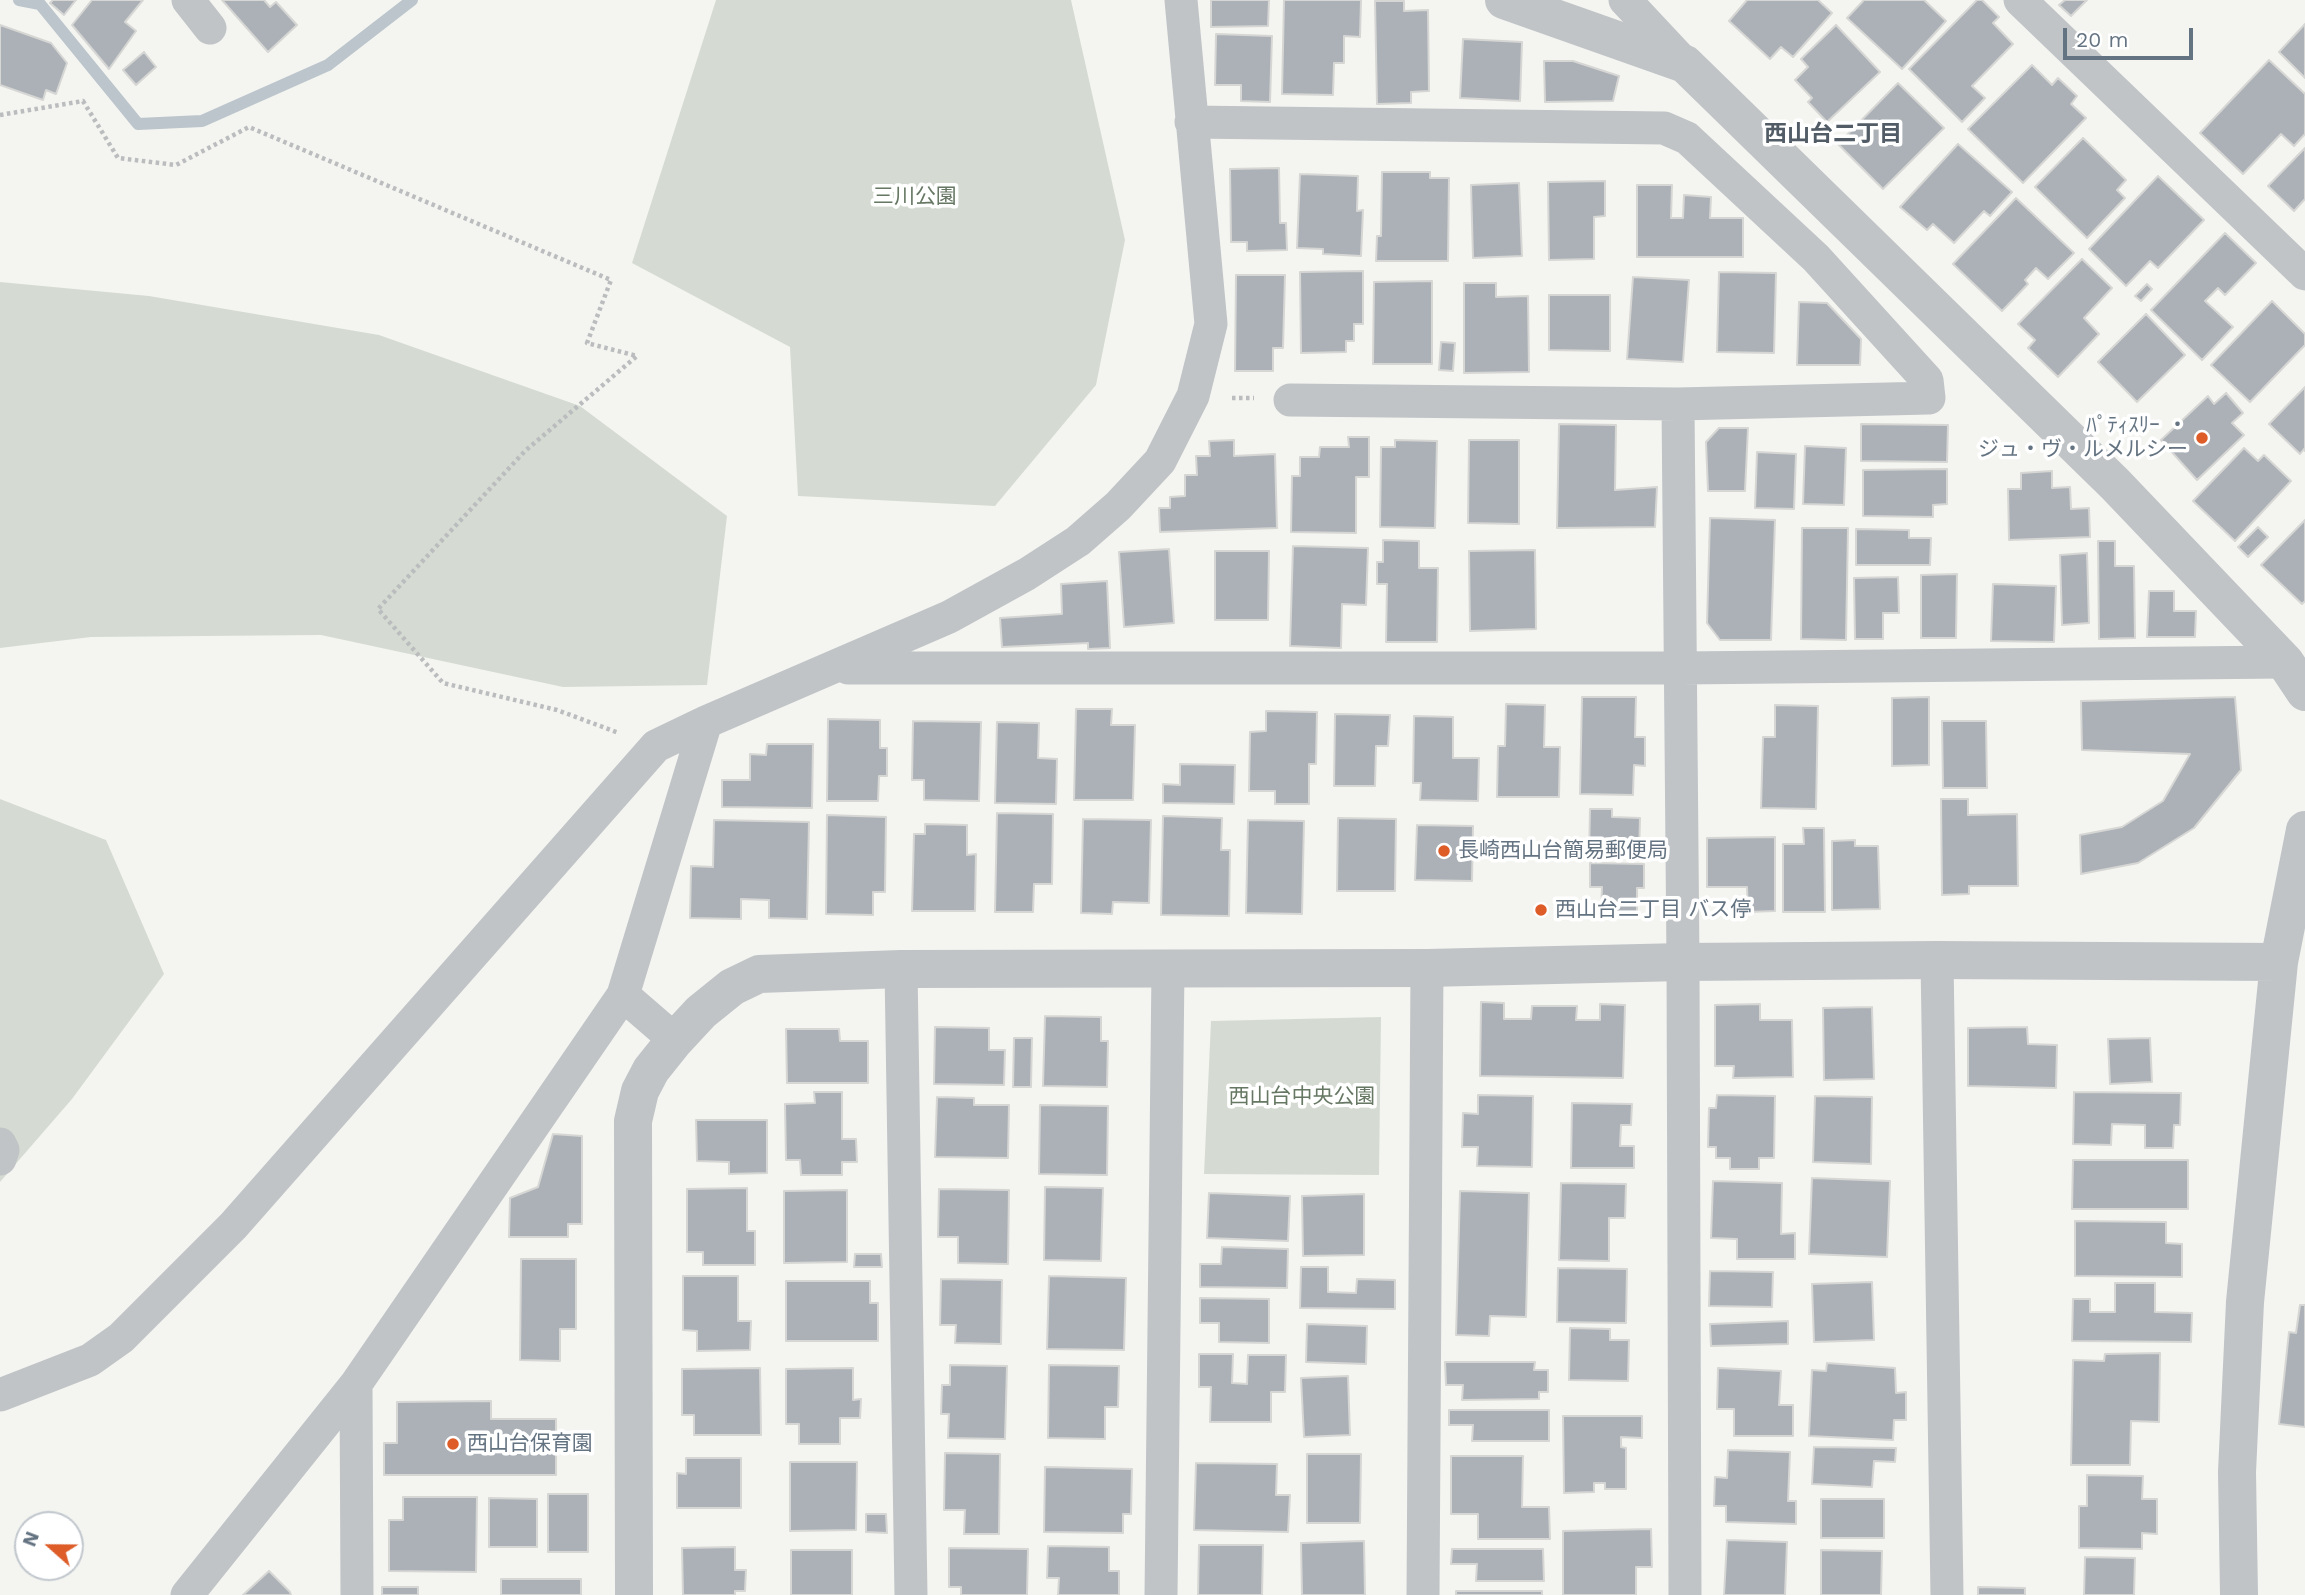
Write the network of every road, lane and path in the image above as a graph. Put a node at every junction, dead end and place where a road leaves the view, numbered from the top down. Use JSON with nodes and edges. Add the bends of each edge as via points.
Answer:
{"nodes":[{"id":1,"x":188,"y":0,"type":"edge"},
{"id":2,"x":1181,"y":0,"type":"edge"},
{"id":3,"x":1504,"y":0,"type":"edge"},
{"id":4,"x":1625,"y":0,"type":"edge"},
{"id":5,"x":2020,"y":0,"type":"edge"},
{"id":6,"x":210,"y":28,"type":"dead end"},
{"id":7,"x":1685,"y":64,"type":"junction"},
{"id":8,"x":0,"y":115,"type":"edge"},
{"id":9,"x":1191,"y":122,"type":"junction"},
{"id":10,"x":2305,"y":274,"type":"edge"},
{"id":11,"x":1193,"y":396,"type":"junction"},
{"id":12,"x":1290,"y":400,"type":"joint"},
{"id":13,"x":1678,"y":404,"type":"junction"},
{"id":14,"x":835,"y":668,"type":"junction"},
{"id":15,"x":1681,"y":668,"type":"junction"},
{"id":16,"x":2295,"y":677,"type":"edge"},
{"id":17,"x":706,"y":722,"type":"junction"},
{"id":18,"x":656,"y":746,"type":"junction"},
{"id":19,"x":2305,"y":830,"type":"edge"},
{"id":20,"x":1937,"y":960,"type":"junction"},
{"id":21,"x":1683,"y":962,"type":"junction"},
{"id":22,"x":2279,"y":962,"type":"junction"},
{"id":23,"x":1168,"y":968,"type":"junction"},
{"id":24,"x":1427,"y":968,"type":"junction"},
{"id":25,"x":901,"y":969,"type":"junction"},
{"id":26,"x":623,"y":995,"type":"junction"},
{"id":27,"x":675,"y":1040,"type":"junction"},
{"id":28,"x":0,"y":1144,"type":"edge"},
{"id":29,"x":0,"y":1159,"type":"edge"},
{"id":30,"x":356,"y":1384,"type":"junction"},
{"id":31,"x":0,"y":1395,"type":"edge"},
{"id":32,"x":187,"y":1595,"type":"edge"},
{"id":33,"x":357,"y":1595,"type":"edge"},
{"id":34,"x":634,"y":1595,"type":"edge"},
{"id":35,"x":911,"y":1595,"type":"edge"},
{"id":36,"x":1161,"y":1595,"type":"edge"},
{"id":37,"x":1423,"y":1595,"type":"edge"},
{"id":38,"x":1685,"y":1595,"type":"edge"},
{"id":39,"x":1947,"y":1595,"type":"edge"},
{"id":40,"x":2239,"y":1595,"type":"edge"}],
"edges":[{"from":1,"to":6,"type":"street"},
{"from":2,"to":9,"type":"street"},
{"from":3,"to":7,"type":"street"},
{"from":4,"to":7,"type":"street"},
{"from":5,"to":10,"type":"street"},
{"from":7,"to":16,"type":"street","via":[[2115,484]]},
{"from":8,"to":18,"type":"path","via":[[83,101],[118,158],[176,165],[249,127],[611,280],[587,343],[637,356],[525,451],[378,609],[443,683],[556,709]]},
{"from":9,"to":11,"type":"street","via":[[1211,324]]},
{"from":9,"to":13,"type":"street","via":[[1664,128],[1688,138],[1816,258],[1927,380],[1929,398]]},
{"from":11,"to":12,"type":"path"},
{"from":11,"to":14,"type":"street","via":[[1160,461],[1078,541],[949,617]]},
{"from":12,"to":13,"type":"street"},
{"from":13,"to":15,"type":"street"},
{"from":14,"to":15,"type":"street"},
{"from":14,"to":17,"type":"street"},
{"from":15,"to":16,"type":"street"},
{"from":15,"to":21,"type":"street"},
{"from":17,"to":18,"type":"street"},
{"from":17,"to":26,"type":"street"},
{"from":18,"to":31,"type":"street","via":[[233,1226],[121,1338],[90,1360]]},
{"from":19,"to":22,"type":"street"},
{"from":20,"to":21,"type":"street"},
{"from":20,"to":22,"type":"street"},
{"from":20,"to":39,"type":"street"},
{"from":21,"to":24,"type":"street"},
{"from":21,"to":38,"type":"street"},
{"from":22,"to":40,"type":"street","via":[[2245,1302],[2237,1472]]},
{"from":23,"to":24,"type":"street"},
{"from":23,"to":25,"type":"street"},
{"from":23,"to":36,"type":"street"},
{"from":24,"to":37,"type":"street"},
{"from":25,"to":27,"type":"street","via":[[759,974],[732,987]]},
{"from":25,"to":35,"type":"street"},
{"from":26,"to":27,"type":"street"},
{"from":26,"to":30,"type":"street"},
{"from":27,"to":34,"type":"street","via":[[640,1091],[633,1121]]},
{"from":28,"to":29,"type":"street"},
{"from":30,"to":32,"type":"street"},
{"from":30,"to":33,"type":"street"}]}
